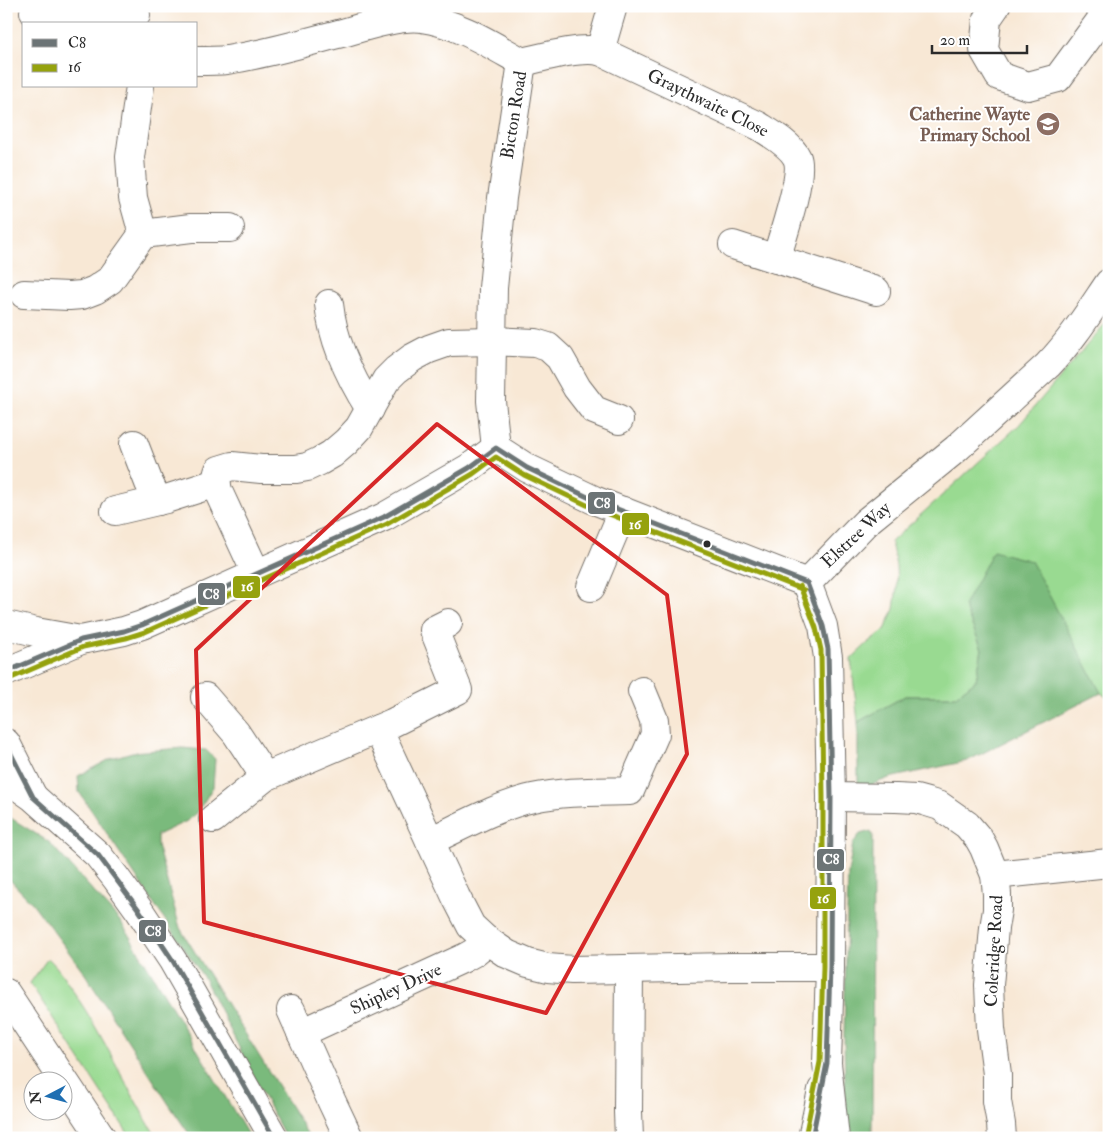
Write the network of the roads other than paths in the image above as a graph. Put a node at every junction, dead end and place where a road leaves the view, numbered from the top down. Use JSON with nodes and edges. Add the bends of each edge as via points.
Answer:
{"nodes":[{"id":1,"x":613,"y":6,"type":"edge"},
{"id":2,"x":996,"y":6,"type":"edge"},
{"id":3,"x":1109,"y":9,"type":"edge"},
{"id":4,"x":34,"y":12,"type":"dead end"},
{"id":5,"x":136,"y":15,"type":"edge"},
{"id":6,"x":600,"y":51,"type":"junction"},
{"id":7,"x":198,"y":61,"type":"edge"},
{"id":8,"x":522,"y":62,"type":"junction"},
{"id":9,"x":140,"y":88,"type":"edge"},
{"id":10,"x":230,"y":228,"type":"dead end"},
{"id":11,"x":143,"y":234,"type":"junction"},
{"id":12,"x":733,"y":245,"type":"dead end"},
{"id":13,"x":776,"y":259,"type":"junction"},
{"id":14,"x":1109,"y":283,"type":"edge"},
{"id":15,"x":876,"y":291,"type":"dead end"},
{"id":16,"x":24,"y":294,"type":"dead end"},
{"id":17,"x":329,"y":304,"type":"dead end"},
{"id":18,"x":492,"y":341,"type":"junction"},
{"id":19,"x":370,"y":409,"type":"junction"},
{"id":20,"x":619,"y":420,"type":"dead end"},
{"id":21,"x":134,"y":444,"type":"dead end"},
{"id":22,"x":496,"y":448,"type":"junction"},
{"id":23,"x":216,"y":483,"type":"junction"},
{"id":24,"x":158,"y":501,"type":"junction"},
{"id":25,"x":115,"y":511,"type":"dead end"},
{"id":26,"x":623,"y":511,"type":"junction"},
{"id":27,"x":256,"y":574,"type":"junction"},
{"id":28,"x":807,"y":583,"type":"junction"},
{"id":29,"x":590,"y":587,"type":"dead end"},
{"id":30,"x":448,"y":623,"type":"dead end"},
{"id":31,"x":6,"y":624,"type":"edge"},
{"id":32,"x":81,"y":640,"type":"junction"},
{"id":33,"x":6,"y":672,"type":"edge"},
{"id":34,"x":642,"y":691,"type":"dead end"},
{"id":35,"x":205,"y":697,"type":"dead end"},
{"id":36,"x":378,"y":729,"type":"junction"},
{"id":37,"x":6,"y":743,"type":"edge"},
{"id":38,"x":265,"y":777,"type":"junction"},
{"id":39,"x":6,"y":778,"type":"edge"},
{"id":40,"x":33,"y":797,"type":"junction"},
{"id":41,"x":831,"y":797,"type":"junction"},
{"id":42,"x":213,"y":819,"type":"dead end"},
{"id":43,"x":430,"y":841,"type":"junction"},
{"id":44,"x":1109,"y":863,"type":"edge"},
{"id":45,"x":995,"y":875,"type":"junction"},
{"id":46,"x":488,"y":941,"type":"junction"},
{"id":47,"x":830,"y":967,"type":"junction"},
{"id":48,"x":628,"y":969,"type":"junction"},
{"id":49,"x":6,"y":993,"type":"edge"},
{"id":50,"x":827,"y":1063,"type":"junction"},
{"id":51,"x":102,"y":1138,"type":"edge"},
{"id":52,"x":274,"y":1138,"type":"edge"},
{"id":53,"x":349,"y":1138,"type":"edge"},
{"id":54,"x":629,"y":1138,"type":"edge"},
{"id":55,"x":812,"y":1138,"type":"edge"},
{"id":56,"x":835,"y":1138,"type":"edge"},
{"id":57,"x":1002,"y":1138,"type":"edge"}],
"edges":[{"from":1,"to":6,"type":"street"},
{"from":2,"to":3,"type":"street","via":[[987,19],[984,50],[999,76],[1028,86],[1058,78]]},
{"from":4,"to":5,"type":"street"},
{"from":6,"to":8,"type":"street","name":"Graythwaite Close","via":[[578,51]]},
{"from":6,"to":13,"type":"street","name":"Graythwaite Close","via":[[759,126],[797,157],[797,184]]},
{"from":7,"to":8,"type":"street","name":"Bicton Road","via":[[225,60],[274,51],[374,24],[419,17],[453,26]]},
{"from":8,"to":18,"type":"street","name":"Bicton Road","via":[[502,198],[493,288]]},
{"from":9,"to":11,"type":"street","via":[[130,157],[134,198]]},
{"from":10,"to":11,"type":"street","via":[[190,228]]},
{"from":11,"to":16,"type":"street","via":[[110,280],[95,290],[69,296]]},
{"from":12,"to":13,"type":"street"},
{"from":13,"to":15,"type":"street"},
{"from":14,"to":28,"type":"street","name":"Elstree Way","via":[[1067,344],[1048,364],[956,449],[866,522]]},
{"from":17,"to":19,"type":"street","via":[[343,362]]},
{"from":18,"to":19,"type":"street","via":[[449,342],[412,358],[386,380]]},
{"from":18,"to":20,"type":"street","via":[[535,343],[548,347],[560,358],[594,410]]},
{"from":18,"to":22,"type":"street","name":"Bicton Road","via":[[491,402]]},
{"from":19,"to":23,"type":"street","via":[[346,442],[320,461],[296,469],[232,466],[219,470]]},
{"from":21,"to":24,"type":"street"},
{"from":22,"to":26,"type":"street","name":"Elstree Way","via":[[558,484]]},
{"from":22,"to":27,"type":"street","via":[[469,468],[384,517]]},
{"from":23,"to":24,"type":"street"},
{"from":23,"to":27,"type":"street"},
{"from":24,"to":25,"type":"street"},
{"from":26,"to":28,"type":"street","name":"Elstree Way"},
{"from":26,"to":29,"type":"street"},
{"from":27,"to":32,"type":"street","via":[[142,625]]},
{"from":28,"to":41,"type":"street","via":[[828,649]]},
{"from":30,"to":36,"type":"street","via":[[434,630],[458,690]]},
{"from":31,"to":32,"type":"street"},
{"from":32,"to":33,"type":"street"},
{"from":34,"to":43,"type":"street","via":[[654,720],[655,734],[630,791],[533,798],[514,803]]},
{"from":35,"to":38,"type":"street","via":[[236,733]]},
{"from":36,"to":38,"type":"street"},
{"from":36,"to":43,"type":"street"},
{"from":37,"to":40,"type":"street"},
{"from":38,"to":42,"type":"street"},
{"from":39,"to":40,"type":"street"},
{"from":40,"to":52,"type":"street","via":[[98,855],[140,910],[173,961]]},
{"from":41,"to":45,"type":"street","name":"Coleridge Road","via":[[916,799],[940,806],[967,825],[979,839]]},
{"from":41,"to":47,"type":"street"},
{"from":43,"to":46,"type":"street","via":[[472,926]]},
{"from":44,"to":45,"type":"street"},
{"from":45,"to":57,"type":"street","name":"Coleridge Road","via":[[997,910],[989,985]]},
{"from":46,"to":48,"type":"street","via":[[507,954],[548,968]]},
{"from":46,"to":53,"type":"street","name":"Shipley Drive","via":[[464,958],[296,1022]]},
{"from":47,"to":48,"type":"street"},
{"from":47,"to":50,"type":"street"},
{"from":48,"to":54,"type":"street"},
{"from":49,"to":51,"type":"street"},
{"from":50,"to":55,"type":"street"},
{"from":50,"to":56,"type":"street"}]}
